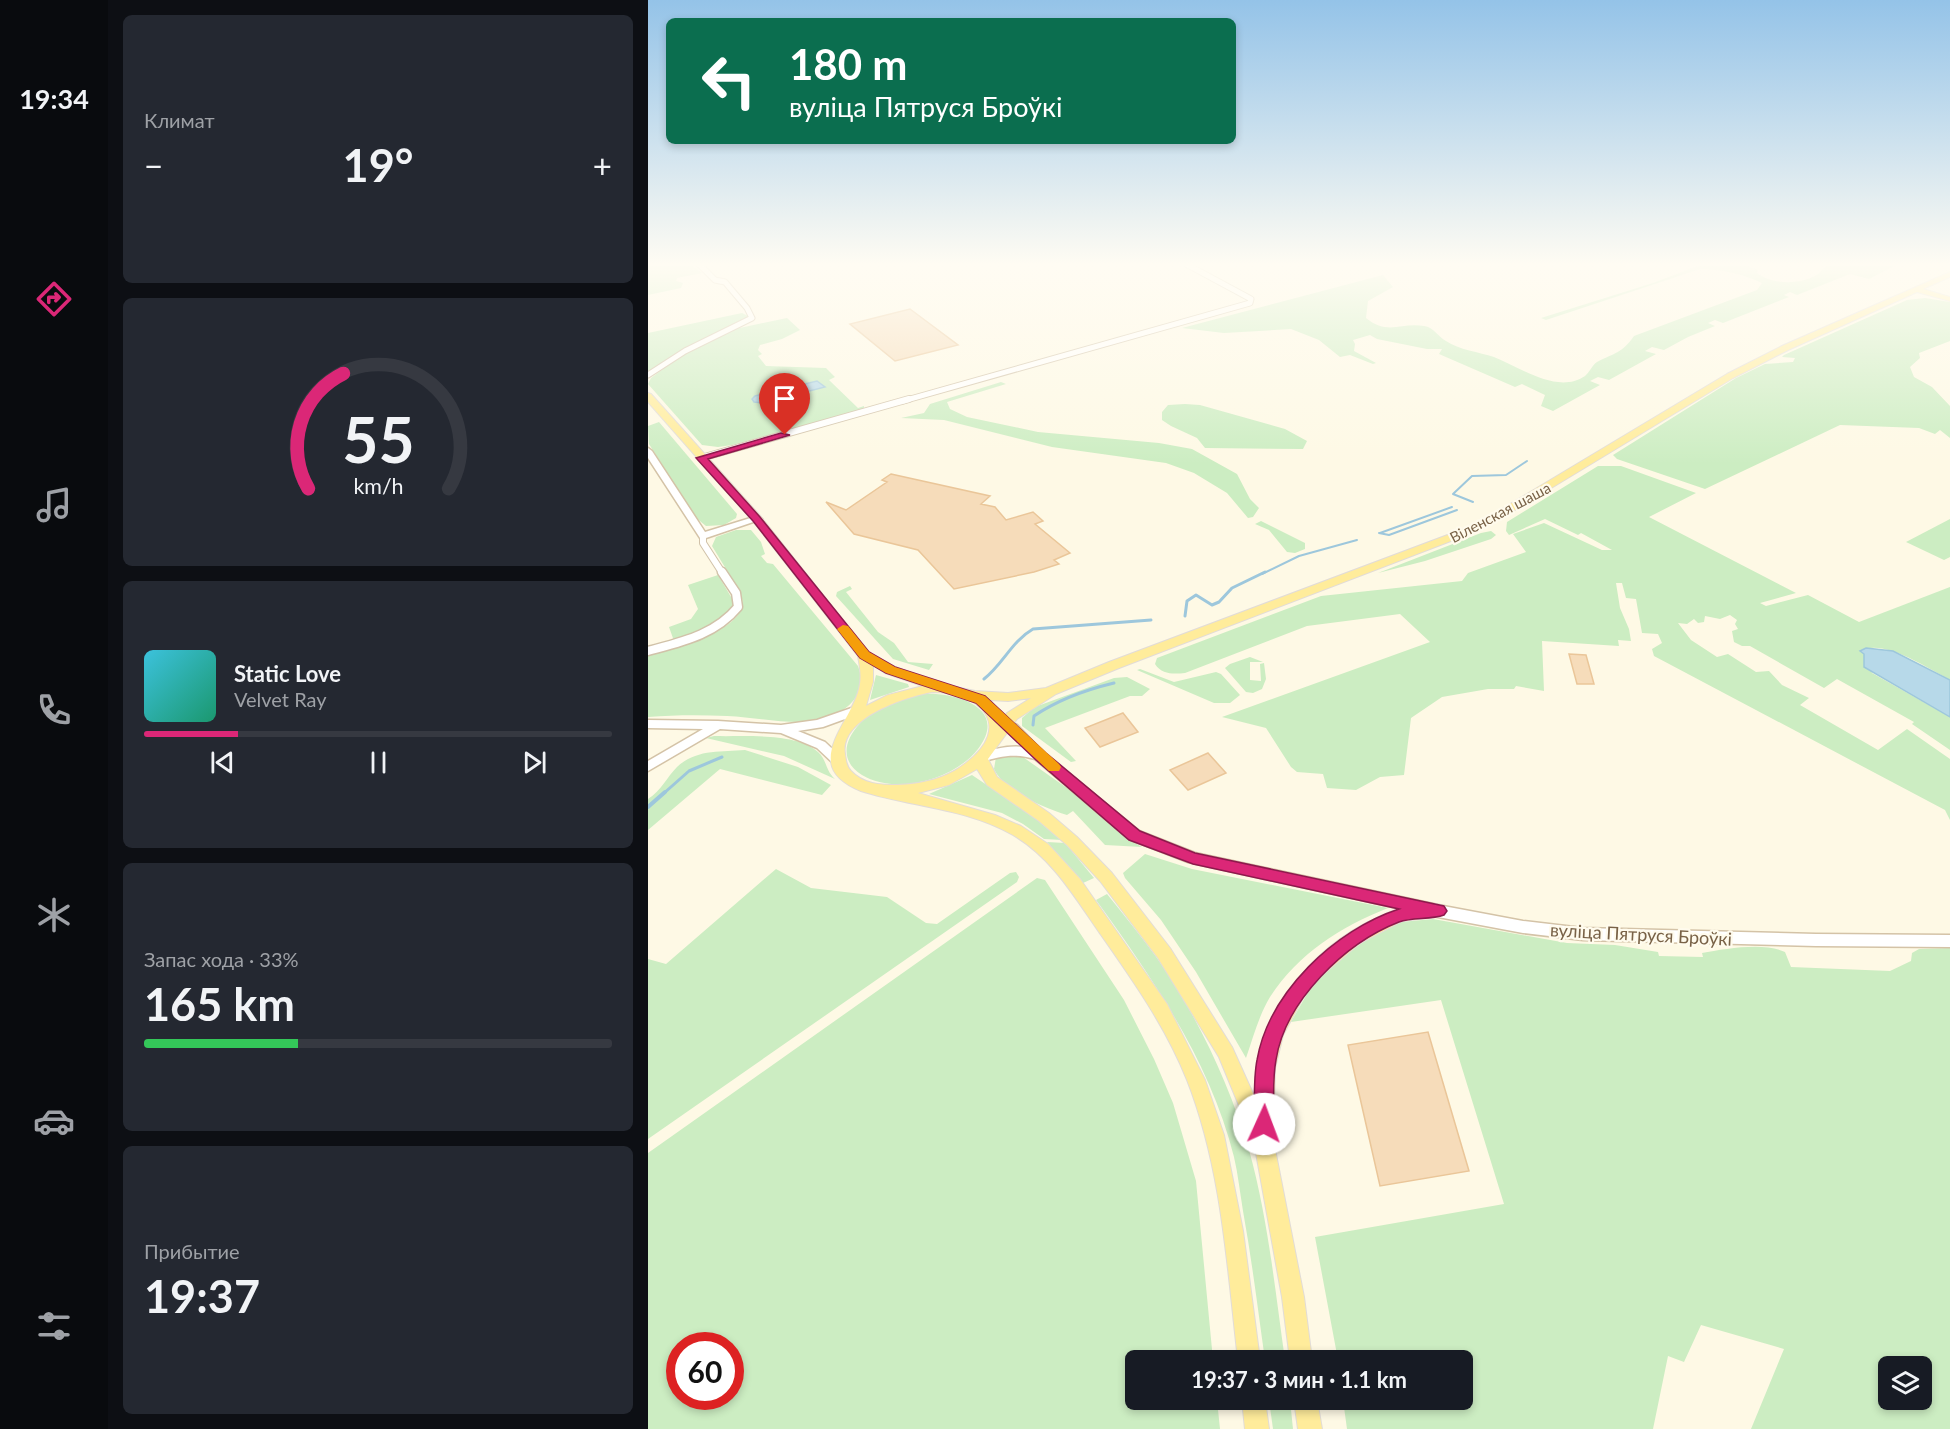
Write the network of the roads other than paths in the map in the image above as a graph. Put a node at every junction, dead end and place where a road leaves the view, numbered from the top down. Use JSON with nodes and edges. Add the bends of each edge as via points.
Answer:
{"nodes":[{"id":1,"x":726,"y":331,"type":"edge"},
{"id":2,"x":1152,"y":331,"type":"edge"},
{"id":3,"x":1824,"y":331,"type":"edge"},
{"id":4,"x":648,"y":375,"type":"edge"},
{"id":5,"x":648,"y":396,"type":"edge"},
{"id":6,"x":648,"y":451,"type":"edge"},
{"id":7,"x":701,"y":458,"type":"junction"},
{"id":8,"x":757,"y":519,"type":"junction"},
{"id":9,"x":703,"y":536,"type":"junction"},
{"id":10,"x":648,"y":651,"type":"edge"},
{"id":11,"x":864,"y":655,"type":"junction"},
{"id":12,"x":947,"y":688,"type":"junction"},
{"id":13,"x":1051,"y":691,"type":"junction"},
{"id":14,"x":969,"y":694,"type":"junction"},
{"id":15,"x":880,"y":703,"type":"junction"},
{"id":16,"x":857,"y":710,"type":"junction"},
{"id":17,"x":993,"y":714,"type":"junction"},
{"id":18,"x":1006,"y":723,"type":"junction"},
{"id":19,"x":648,"y":724,"type":"edge"},
{"id":20,"x":851,"y":724,"type":"junction"},
{"id":21,"x":718,"y":725,"type":"junction"},
{"id":22,"x":780,"y":729,"type":"junction"},
{"id":23,"x":996,"y":736,"type":"junction"},
{"id":24,"x":1041,"y":757,"type":"junction"},
{"id":25,"x":981,"y":758,"type":"junction"},
{"id":26,"x":838,"y":761,"type":"junction"},
{"id":27,"x":648,"y":766,"type":"edge"},
{"id":28,"x":879,"y":790,"type":"junction"},
{"id":29,"x":1438,"y":911,"type":"junction"},
{"id":30,"x":1950,"y":941,"type":"edge"},
{"id":31,"x":1263,"y":1142,"type":"junction"},
{"id":32,"x":1248,"y":1350,"type":"edge"},
{"id":33,"x":1300,"y":1350,"type":"edge"},
{"id":34,"x":1255,"y":1410,"type":"edge"},
{"id":35,"x":1307,"y":1410,"type":"edge"},
{"id":36,"x":1257,"y":1429,"type":"edge"},
{"id":37,"x":1310,"y":1429,"type":"edge"}],
"edges":[{"from":1,"to":4,"type":"street","via":[[678,354]]},
{"from":2,"to":7,"type":"street"},
{"from":3,"to":13,"type":"main road","name":"Віленская шаша","via":[[1730,376],[1465,532]]},
{"from":5,"to":7,"type":"main road"},
{"from":6,"to":9,"type":"main road"},
{"from":7,"to":8,"type":"main road"},
{"from":8,"to":9,"type":"main road"},
{"from":8,"to":11,"type":"main road"},
{"from":9,"to":10,"type":"street","via":[[703,543],[738,600],[738,608],[716,628]]},
{"from":11,"to":12,"type":"main road","via":[[890,670]]},
{"from":11,"to":16,"type":"main road","via":[[868,682]]},
{"from":12,"to":14,"type":"main road"},
{"from":12,"to":15,"type":"main road","via":[[922,689]]},
{"from":13,"to":14,"type":"main road","via":[[1008,697]]},
{"from":13,"to":18,"type":"main road"},
{"from":14,"to":17,"type":"main road","via":[[981,699]]},
{"from":15,"to":16,"type":"main road"},
{"from":15,"to":20,"type":"main road"},
{"from":16,"to":20,"type":"main road"},
{"from":16,"to":22,"type":"main road","via":[[819,724]]},
{"from":17,"to":18,"type":"main road","name":"вуліца Пятруся Броўкі"},
{"from":17,"to":23,"type":"main road"},
{"from":18,"to":23,"type":"main road"},
{"from":18,"to":24,"type":"main road","name":"вуліца Пятруся Броўкі"},
{"from":19,"to":21,"type":"main road"},
{"from":20,"to":26,"type":"main road","via":[[839,747]]},
{"from":21,"to":22,"type":"main road"},
{"from":21,"to":27,"type":"main road"},
{"from":22,"to":26,"type":"main road","via":[[821,745]]},
{"from":23,"to":25,"type":"main road"},
{"from":24,"to":25,"type":"main road","via":[[1008,749]]},
{"from":24,"to":29,"type":"main road","name":"вуліца Пятруся Броўкі","via":[[1134,836],[1151,843],[1193,858]]},
{"from":25,"to":28,"type":"main road","via":[[937,784],[919,789]]},
{"from":25,"to":31,"type":"main road","via":[[992,781],[1044,817],[1106,877],[1164,953],[1226,1053]]},
{"from":26,"to":28,"type":"main road","via":[[850,779]]},
{"from":28,"to":32,"type":"main road","via":[[962,809],[1020,832],[1056,859],[1134,969],[1176,1038],[1204,1102],[1227,1186]]},
{"from":29,"to":30,"type":"main road","name":"вуліца Пятруся Броўкі","via":[[1523,927],[1618,937]]},
{"from":29,"to":31,"type":"main road","via":[[1400,915],[1369,928],[1335,952],[1304,983],[1281,1017],[1266,1059]]},
{"from":31,"to":33,"type":"main road"},
{"from":34,"to":36,"type":"main road"},
{"from":35,"to":37,"type":"main road"}]}
